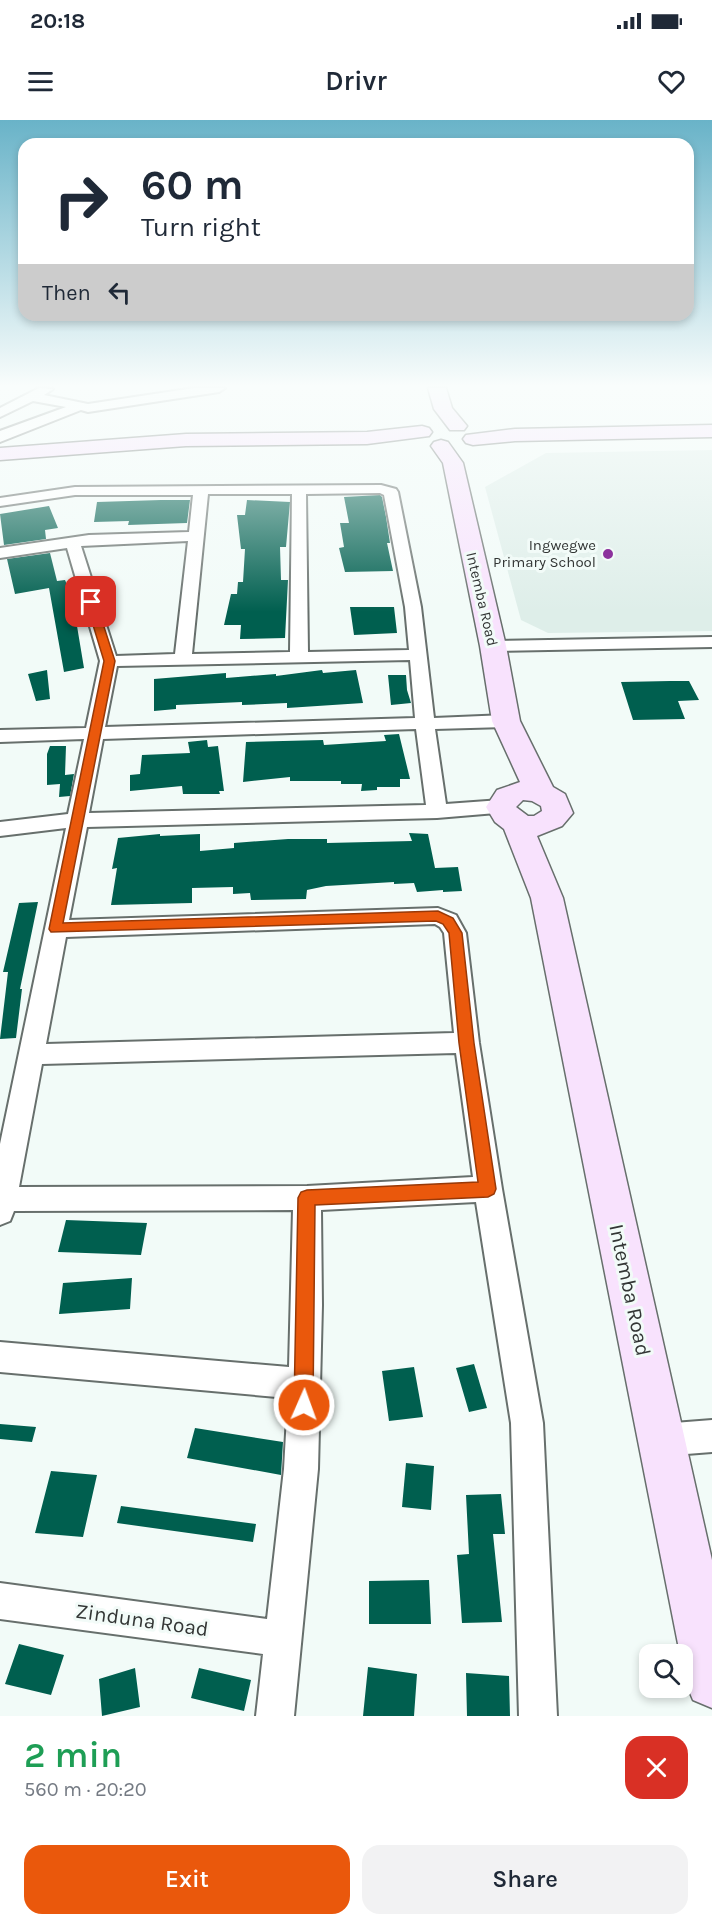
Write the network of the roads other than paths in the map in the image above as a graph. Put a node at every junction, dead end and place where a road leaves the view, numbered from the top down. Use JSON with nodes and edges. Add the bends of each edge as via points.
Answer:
{"nodes":[{"id":1,"x":454,"y":462,"type":"edge"},
{"id":2,"x":299,"y":490,"type":"junction"},
{"id":3,"x":201,"y":491,"type":"junction"},
{"id":4,"x":0,"y":502,"type":"edge"},
{"id":5,"x":197,"y":536,"type":"junction"},
{"id":6,"x":73,"y":543,"type":"junction"},
{"id":7,"x":0,"y":553,"type":"edge"},
{"id":8,"x":712,"y":642,"type":"edge"},
{"id":9,"x":493,"y":646,"type":"junction"},
{"id":10,"x":419,"y":655,"type":"junction"},
{"id":11,"x":299,"y":658,"type":"junction"},
{"id":12,"x":183,"y":660,"type":"junction"},
{"id":13,"x":109,"y":661,"type":"junction"},
{"id":14,"x":425,"y":723,"type":"junction"},
{"id":15,"x":509,"y":728,"type":"junction"},
{"id":16,"x":94,"y":733,"type":"junction"},
{"id":17,"x":0,"y":736,"type":"edge"},
{"id":18,"x":541,"y":793,"type":"junction"},
{"id":19,"x":510,"y":808,"type":"junction"},
{"id":20,"x":437,"y":811,"type":"junction"},
{"id":21,"x":77,"y":820,"type":"junction"},
{"id":22,"x":549,"y":823,"type":"junction"},
{"id":23,"x":0,"y":828,"type":"edge"},
{"id":24,"x":547,"y":898,"type":"junction"},
{"id":25,"x":56,"y":929,"type":"junction"},
{"id":26,"x":467,"y":1043,"type":"junction"},
{"id":27,"x":30,"y":1054,"type":"junction"},
{"id":28,"x":488,"y":1189,"type":"junction"},
{"id":29,"x":307,"y":1198,"type":"junction"},
{"id":30,"x":1,"y":1205,"type":"edge"},
{"id":31,"x":0,"y":1357,"type":"edge"},
{"id":32,"x":305,"y":1384,"type":"junction"},
{"id":33,"x":712,"y":1437,"type":"edge"},
{"id":34,"x":661,"y":1440,"type":"junction"},
{"id":35,"x":0,"y":1601,"type":"edge"},
{"id":36,"x":284,"y":1639,"type":"junction"},
{"id":37,"x":712,"y":1681,"type":"edge"},
{"id":38,"x":275,"y":1716,"type":"edge"},
{"id":39,"x":538,"y":1716,"type":"edge"}],
"edges":[{"from":1,"to":9,"type":"street","name":"Intemba Road"},
{"from":2,"to":3,"type":"street"},
{"from":2,"to":10,"type":"street","via":[[391,492]]},
{"from":2,"to":11,"type":"street"},
{"from":3,"to":4,"type":"street","via":[[64,491]]},
{"from":3,"to":5,"type":"street"},
{"from":5,"to":6,"type":"street"},
{"from":5,"to":12,"type":"street"},
{"from":6,"to":7,"type":"street"},
{"from":6,"to":13,"type":"street"},
{"from":8,"to":9,"type":"street"},
{"from":9,"to":15,"type":"street","name":"Intemba Road"},
{"from":10,"to":11,"type":"street"},
{"from":10,"to":14,"type":"street"},
{"from":11,"to":12,"type":"street"},
{"from":12,"to":13,"type":"street"},
{"from":13,"to":16,"type":"street"},
{"from":14,"to":15,"type":"street"},
{"from":14,"to":16,"type":"street"},
{"from":14,"to":20,"type":"street"},
{"from":15,"to":18,"type":"street"},
{"from":15,"to":19,"type":"street"},
{"from":16,"to":17,"type":"street"},
{"from":16,"to":21,"type":"street"},
{"from":18,"to":19,"type":"street","via":[[526,790]]},
{"from":18,"to":22,"type":"street","via":[[554,801],[558,813]]},
{"from":19,"to":20,"type":"street"},
{"from":19,"to":22,"type":"street","via":[[534,827]]},
{"from":19,"to":24,"type":"street"},
{"from":20,"to":21,"type":"street"},
{"from":21,"to":23,"type":"street"},
{"from":21,"to":25,"type":"street"},
{"from":22,"to":24,"type":"street"},
{"from":24,"to":34,"type":"street","name":"Intemba Road"},
{"from":25,"to":26,"type":"street","via":[[438,916],[448,921],[455,933]]},
{"from":25,"to":27,"type":"street"},
{"from":26,"to":27,"type":"street"},
{"from":26,"to":28,"type":"street"},
{"from":27,"to":30,"type":"street"},
{"from":28,"to":29,"type":"street"},
{"from":28,"to":39,"type":"street","via":[[527,1423]]},
{"from":29,"to":30,"type":"street"},
{"from":29,"to":32,"type":"street"},
{"from":31,"to":32,"type":"street"},
{"from":32,"to":36,"type":"street"},
{"from":33,"to":34,"type":"street"},
{"from":34,"to":37,"type":"street","name":"Intemba Road"},
{"from":35,"to":36,"type":"street","name":"Zinduna Road"},
{"from":36,"to":38,"type":"street"}]}
